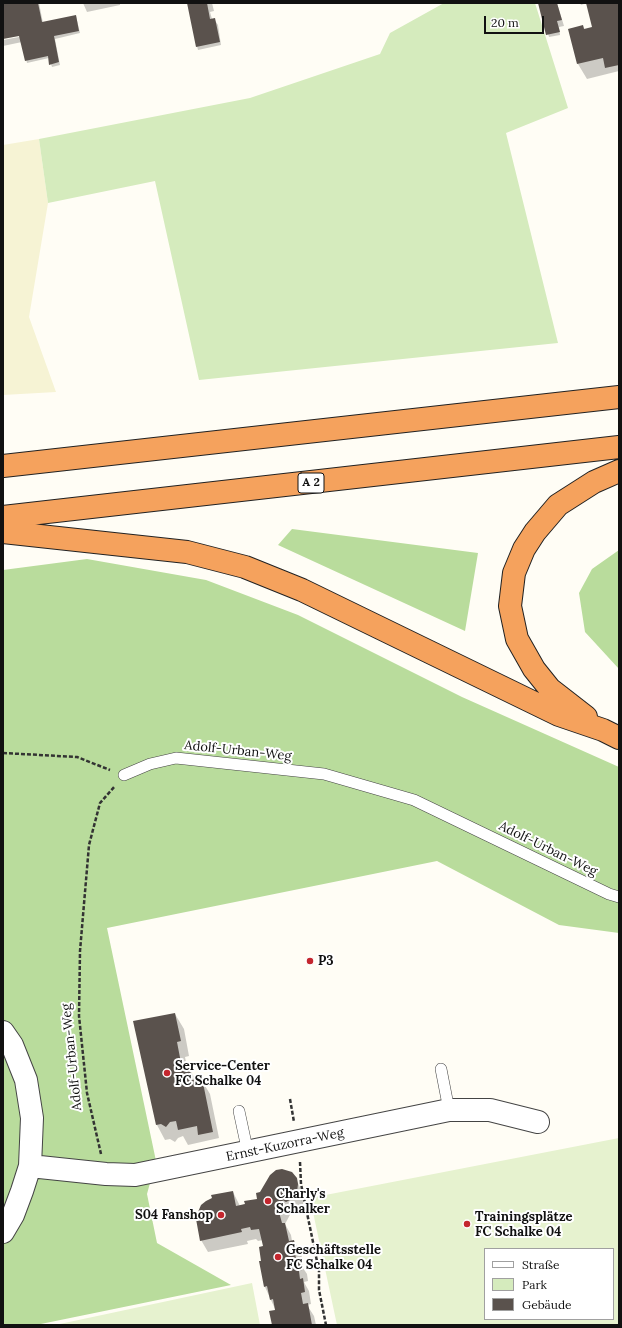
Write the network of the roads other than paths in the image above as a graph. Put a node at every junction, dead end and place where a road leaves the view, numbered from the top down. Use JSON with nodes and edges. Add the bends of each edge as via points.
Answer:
{"nodes":[{"id":1,"x":618,"y":397,"type":"edge"},
{"id":2,"x":619,"y":447,"type":"edge"},
{"id":3,"x":3,"y":466,"type":"edge"},
{"id":4,"x":619,"y":471,"type":"edge"},
{"id":5,"x":3,"y":517,"type":"edge"},
{"id":6,"x":3,"y":532,"type":"edge"},
{"id":7,"x":611,"y":734,"type":"edge"},
{"id":8,"x":124,"y":775,"type":"road end"},
{"id":9,"x":619,"y":897,"type":"edge"},
{"id":10,"x":3,"y":1032,"type":"edge"},
{"id":11,"x":441,"y":1069,"type":"dead end"},
{"id":12,"x":449,"y":1110,"type":"junction"},
{"id":13,"x":238,"y":1111,"type":"dead end"},
{"id":14,"x":538,"y":1122,"type":"dead end"},
{"id":15,"x":248,"y":1153,"type":"junction"},
{"id":16,"x":30,"y":1166,"type":"junction"},
{"id":17,"x":3,"y":1232,"type":"edge"}],
"edges":[{"from":1,"to":3,"type":"highway"},
{"from":2,"to":5,"type":"highway","number":"A 2"},
{"from":4,"to":7,"type":"highway","via":[[594,482],[558,505],[535,532],[524,549],[514,573],[510,606],[517,639],[534,669],[550,689]]},
{"from":6,"to":7,"type":"highway","via":[[187,552],[245,567],[302,590],[559,715]]},
{"from":8,"to":9,"type":"lane","name":"Adolf-Urban-Weg","via":[[150,764],[176,758],[324,774],[414,800]]},
{"from":10,"to":16,"type":"street","via":[[12,1045],[26,1080],[32,1118]]},
{"from":11,"to":12,"type":"lane"},
{"from":12,"to":14,"type":"street","name":"Ernst-Kuzorra-Weg","via":[[490,1110]]},
{"from":12,"to":15,"type":"street","name":"Ernst-Kuzorra-Weg"},
{"from":13,"to":15,"type":"lane"},
{"from":15,"to":16,"type":"street","name":"Ernst-Kuzorra-Weg","via":[[135,1175]]},
{"from":16,"to":17,"type":"street","via":[[13,1215]]}]}
